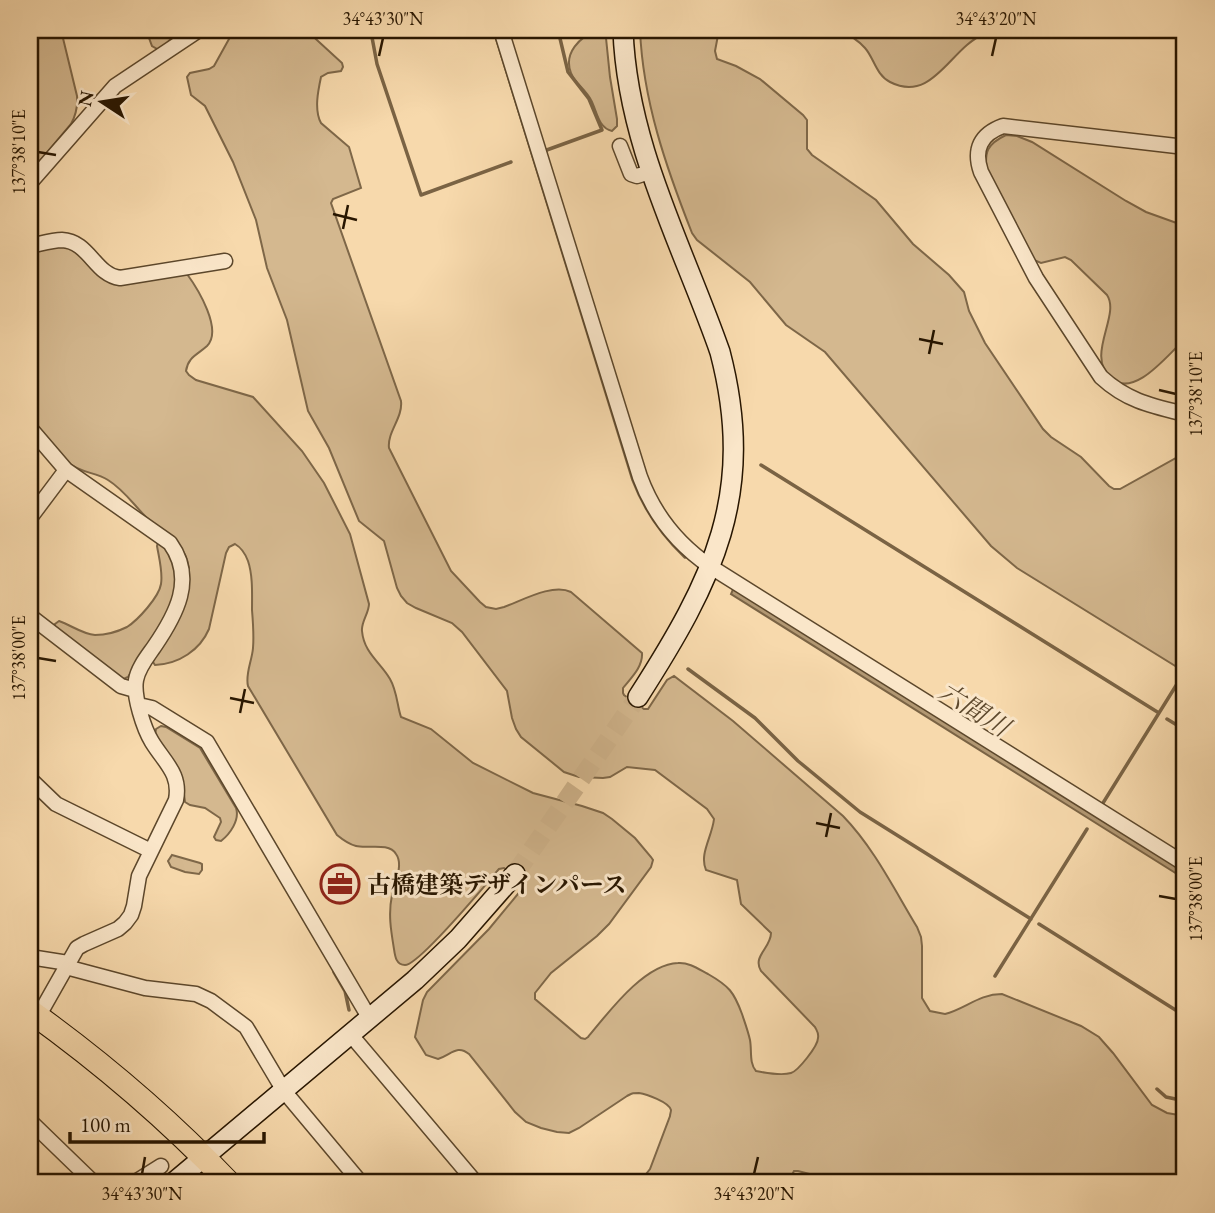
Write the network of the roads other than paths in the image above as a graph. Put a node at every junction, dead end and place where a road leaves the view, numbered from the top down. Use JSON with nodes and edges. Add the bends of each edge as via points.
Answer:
{"nodes":[{"id":1,"x":198,"y":30,"type":"edge"},
{"id":2,"x":501,"y":30,"type":"edge"},
{"id":3,"x":623,"y":30,"type":"edge"},
{"id":4,"x":620,"y":146,"type":"dead end"},
{"id":5,"x":1185,"y":147,"type":"edge"},
{"id":6,"x":650,"y":172,"type":"junction"},
{"id":7,"x":30,"y":183,"type":"edge"},
{"id":8,"x":30,"y":246,"type":"edge"},
{"id":9,"x":225,"y":261,"type":"dead end"},
{"id":10,"x":1185,"y":414,"type":"edge"},
{"id":11,"x":30,"y":428,"type":"edge"},
{"id":12,"x":66,"y":470,"type":"junction"},
{"id":13,"x":30,"y":518,"type":"edge"},
{"id":14,"x":711,"y":567,"type":"junction"},
{"id":15,"x":30,"y":616,"type":"edge"},
{"id":16,"x":135,"y":690,"type":"junction"},
{"id":17,"x":638,"y":697,"type":"tunnel mouth"},
{"id":18,"x":139,"y":705,"type":"junction"},
{"id":19,"x":30,"y":779,"type":"edge"},
{"id":20,"x":151,"y":851,"type":"junction"},
{"id":21,"x":1185,"y":864,"type":"edge"},
{"id":22,"x":515,"y":874,"type":"tunnel mouth"},
{"id":23,"x":30,"y":957,"type":"edge"},
{"id":24,"x":67,"y":965,"type":"junction"},
{"id":25,"x":370,"y":1019,"type":"junction"},
{"id":26,"x":33,"y":1020,"type":"edge"},
{"id":27,"x":352,"y":1035,"type":"junction"},
{"id":28,"x":284,"y":1091,"type":"junction"},
{"id":29,"x":30,"y":1121,"type":"edge"},
{"id":30,"x":205,"y":1158,"type":"junction"},
{"id":31,"x":161,"y":1166,"type":"dead end"},
{"id":32,"x":94,"y":1183,"type":"edge"},
{"id":33,"x":134,"y":1183,"type":"edge"},
{"id":34,"x":173,"y":1183,"type":"edge"},
{"id":35,"x":229,"y":1183,"type":"edge"},
{"id":36,"x":361,"y":1183,"type":"edge"},
{"id":37,"x":476,"y":1183,"type":"edge"}],
"edges":[{"from":1,"to":7,"type":"street","via":[[115,86]]},
{"from":2,"to":14,"type":"street","via":[[645,491],[670,531]]},
{"from":3,"to":6,"type":"street","via":[[633,110]]},
{"from":4,"to":6,"type":"street","via":[[631,174]]},
{"from":5,"to":10,"type":"street","via":[[1003,126],[986,135],[977,152],[981,172],[1035,278],[1101,377],[1135,401]]},
{"from":6,"to":14,"type":"street","via":[[720,352],[732,407],[731,490]]},
{"from":8,"to":9,"type":"street","via":[[70,241],[105,273],[120,278]]},
{"from":11,"to":12,"type":"street"},
{"from":12,"to":13,"type":"street"},
{"from":12,"to":16,"type":"street","via":[[170,543],[182,565],[176,609],[137,674]]},
{"from":14,"to":17,"type":"street"},
{"from":14,"to":21,"type":"street"},
{"from":15,"to":16,"type":"street","via":[[121,686]]},
{"from":16,"to":18,"type":"street"},
{"from":18,"to":20,"type":"street","via":[[149,737],[177,780],[178,790]]},
{"from":18,"to":25,"type":"street","via":[[152,708],[207,742]]},
{"from":19,"to":20,"type":"street","via":[[63,809]]},
{"from":20,"to":24,"type":"street","via":[[139,876],[131,915],[118,929],[77,948]]},
{"from":22,"to":25,"type":"street","via":[[423,973]]},
{"from":23,"to":24,"type":"street"},
{"from":24,"to":26,"type":"street"},
{"from":24,"to":28,"type":"street","via":[[211,1001],[246,1027]]},
{"from":25,"to":27,"type":"street"},
{"from":26,"to":30,"type":"main road","via":[[111,1073]]},
{"from":27,"to":28,"type":"street"},
{"from":27,"to":37,"type":"street"},
{"from":28,"to":30,"type":"street"},
{"from":28,"to":36,"type":"street"},
{"from":29,"to":32,"type":"street"},
{"from":30,"to":34,"type":"street"},
{"from":30,"to":35,"type":"main road"},
{"from":31,"to":33,"type":"street"}]}
